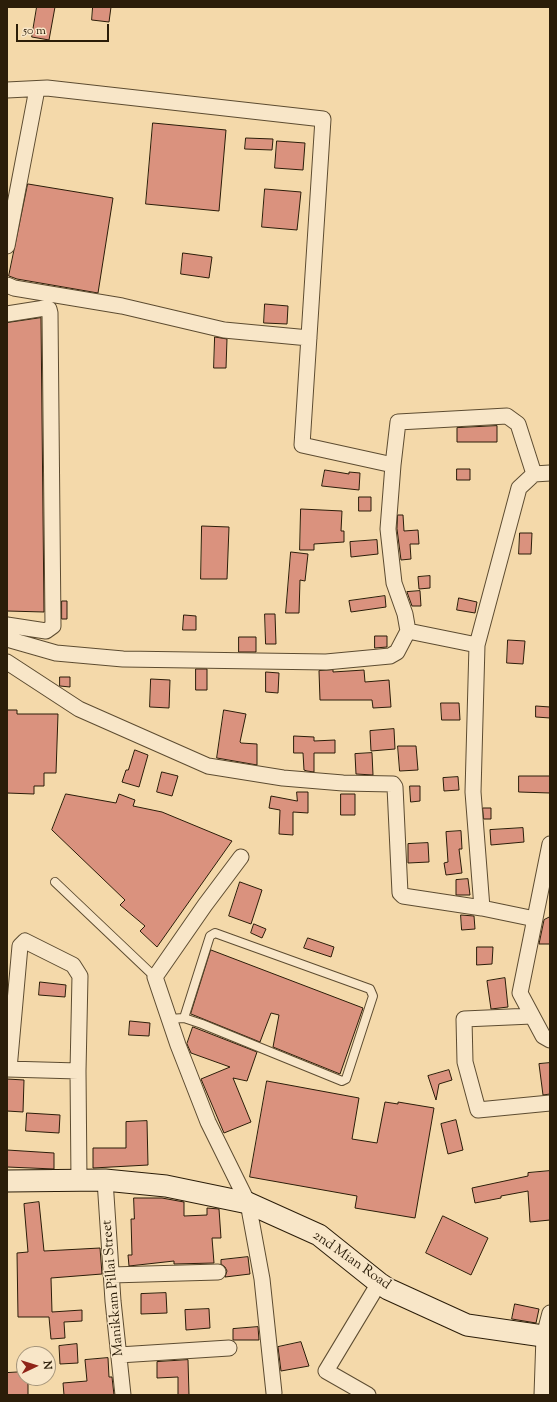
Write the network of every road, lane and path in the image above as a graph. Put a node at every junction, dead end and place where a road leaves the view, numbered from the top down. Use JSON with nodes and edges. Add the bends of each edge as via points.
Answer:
{"nodes":[{"id":1,"x":37,"y":89,"type":"junction"},
{"id":2,"x":7,"y":90,"type":"edge"},
{"id":3,"x":7,"y":246,"type":"edge"},
{"id":4,"x":7,"y":285,"type":"edge"},
{"id":5,"x":7,"y":314,"type":"edge"},
{"id":6,"x":309,"y":338,"type":"junction"},
{"id":7,"x":393,"y":465,"type":"junction"},
{"id":8,"x":550,"y":473,"type":"edge"},
{"id":9,"x":534,"y":474,"type":"junction"},
{"id":10,"x":7,"y":626,"type":"edge"},
{"id":11,"x":408,"y":632,"type":"junction"},
{"id":12,"x":7,"y":639,"type":"edge"},
{"id":13,"x":477,"y":645,"type":"junction"},
{"id":14,"x":7,"y":662,"type":"edge"},
{"id":15,"x":550,"y":844,"type":"edge"},
{"id":16,"x":241,"y":857,"type":"dead end"},
{"id":17,"x":55,"y":882,"type":"dead end"},
{"id":18,"x":544,"y":904,"type":"edge"},
{"id":19,"x":482,"y":908,"type":"junction"},
{"id":20,"x":535,"y":919,"type":"junction"},
{"id":21,"x":155,"y":977,"type":"junction"},
{"id":22,"x":532,"y":1016,"type":"junction"},
{"id":23,"x":177,"y":1019,"type":"junction"},
{"id":24,"x":550,"y":1040,"type":"edge"},
{"id":25,"x":8,"y":1069,"type":"edge"},
{"id":26,"x":78,"y":1071,"type":"junction"},
{"id":27,"x":550,"y":1104,"type":"edge"},
{"id":28,"x":105,"y":1180,"type":"junction"},
{"id":29,"x":7,"y":1181,"type":"edge"},
{"id":30,"x":79,"y":1181,"type":"junction"},
{"id":31,"x":248,"y":1203,"type":"junction"},
{"id":32,"x":218,"y":1272,"type":"dead end"},
{"id":33,"x":111,"y":1275,"type":"junction"},
{"id":34,"x":379,"y":1283,"type":"junction"},
{"id":35,"x":550,"y":1313,"type":"edge"},
{"id":36,"x":547,"y":1337,"type":"edge"},
{"id":37,"x":229,"y":1348,"type":"dead end"},
{"id":38,"x":119,"y":1355,"type":"junction"},
{"id":39,"x":274,"y":1393,"type":"dead end"},
{"id":40,"x":123,"y":1395,"type":"edge"},
{"id":41,"x":368,"y":1395,"type":"edge"},
{"id":42,"x":542,"y":1395,"type":"edge"}],
"edges":[{"from":1,"to":2,"type":"street"},
{"from":1,"to":3,"type":"street"},
{"from":1,"to":6,"type":"street","via":[[47,88],[323,119]]},
{"from":4,"to":6,"type":"street","via":[[122,306],[224,330]]},
{"from":5,"to":10,"type":"street","via":[[46,308],[50,313],[53,626],[46,631]]},
{"from":6,"to":7,"type":"street","via":[[302,445]]},
{"from":7,"to":9,"type":"street","via":[[398,422],[507,416],[518,424]]},
{"from":7,"to":11,"type":"street","via":[[388,529],[394,583],[405,614]]},
{"from":8,"to":9,"type":"street"},
{"from":9,"to":13,"type":"street","via":[[519,488]]},
{"from":11,"to":12,"type":"street","via":[[397,652],[390,656],[326,662],[122,659],[56,653]]},
{"from":11,"to":13,"type":"street"},
{"from":13,"to":19,"type":"street","via":[[473,792]]},
{"from":14,"to":19,"type":"street","via":[[79,709],[208,766],[283,778],[393,784],[400,893],[403,896]]},
{"from":15,"to":18,"type":"street"},
{"from":16,"to":21,"type":"street"},
{"from":17,"to":21,"type":"lane"},
{"from":18,"to":20,"type":"street"},
{"from":19,"to":20,"type":"street"},
{"from":20,"to":22,"type":"street","via":[[520,993]]},
{"from":21,"to":23,"type":"street"},
{"from":22,"to":24,"type":"street","via":[[543,1036]]},
{"from":22,"to":27,"type":"street","via":[[464,1019],[465,1062],[478,1110]]},
{"from":23,"to":23,"type":"lane","via":[[342,1081],[346,1078],[373,996],[370,989],[216,934],[210,936]]},
{"from":23,"to":31,"type":"street","via":[[208,1122]]},
{"from":25,"to":26,"type":"street"},
{"from":25,"to":26,"type":"street","via":[[20,946],[25,941],[73,965],[80,976]]},
{"from":26,"to":30,"type":"street"},
{"from":28,"to":30,"type":"main road","name":"2nd Mian Road"},
{"from":28,"to":31,"type":"main road","name":"2nd Mian Road","via":[[166,1186]]},
{"from":28,"to":33,"type":"street","name":"Manikkam Pillai Street"},
{"from":29,"to":30,"type":"main road","name":"2nd Mian Road"},
{"from":31,"to":34,"type":"main road","name":"2nd Mian Road","via":[[318,1236]]},
{"from":31,"to":39,"type":"street","via":[[262,1279]]},
{"from":32,"to":33,"type":"street"},
{"from":33,"to":38,"type":"street","name":"Manikkam Pillai Street"},
{"from":34,"to":36,"type":"main road","name":"2nd Mian Road","via":[[467,1324]]},
{"from":34,"to":41,"type":"street","via":[[326,1371]]},
{"from":35,"to":36,"type":"street"},
{"from":36,"to":42,"type":"street"},
{"from":37,"to":38,"type":"street"},
{"from":38,"to":40,"type":"street","name":"Manikkam Pillai Street"}]}
